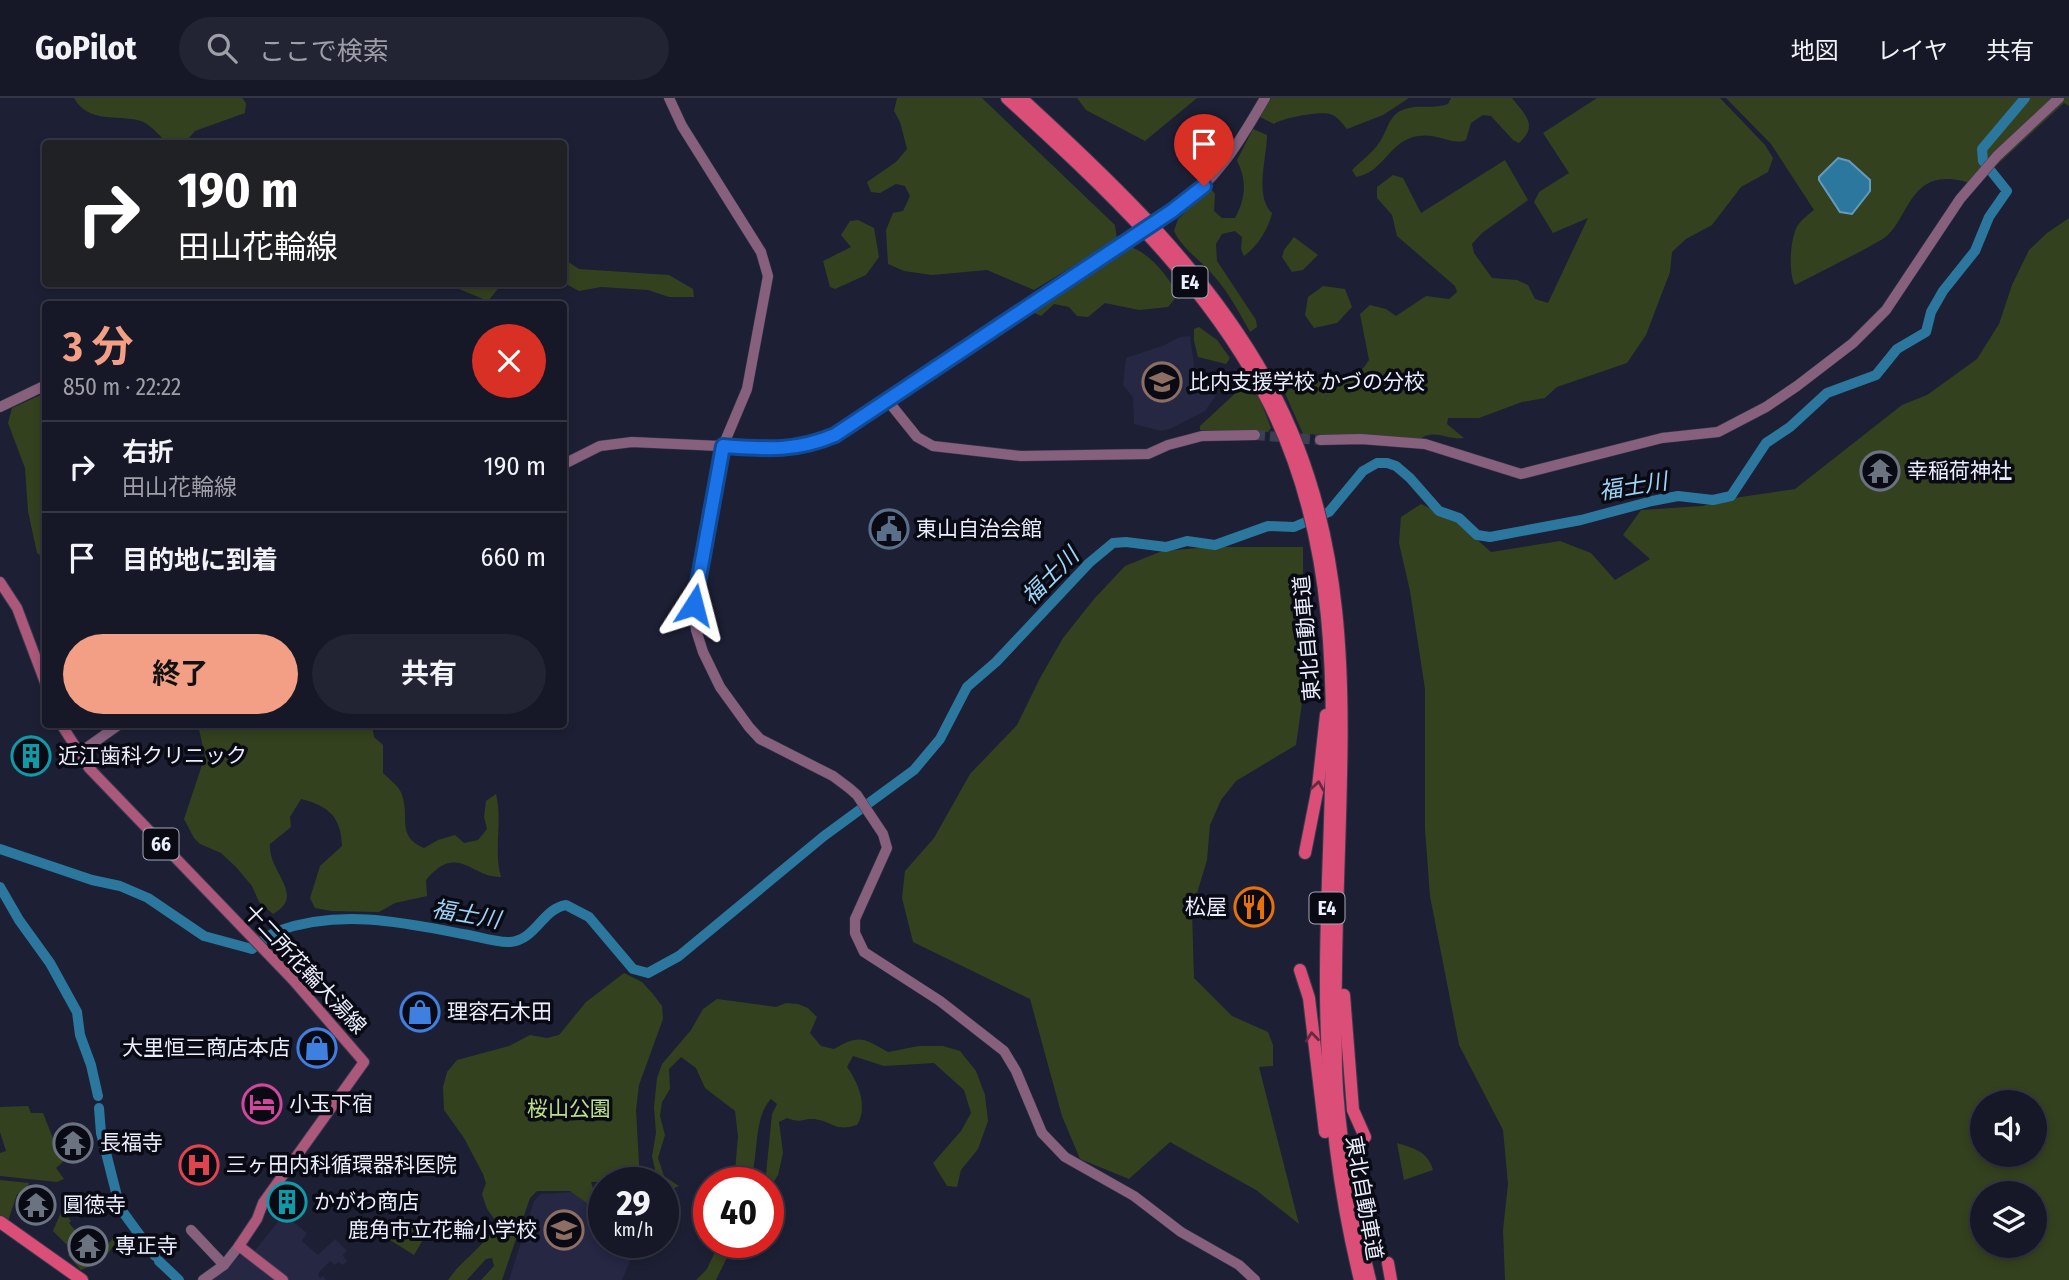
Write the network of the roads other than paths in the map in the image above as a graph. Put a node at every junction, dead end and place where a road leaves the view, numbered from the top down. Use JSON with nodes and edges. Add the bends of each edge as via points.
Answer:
{"nodes":[{"id":1,"x":669,"y":98,"type":"edge"},
{"id":2,"x":1007,"y":98,"type":"edge"},
{"id":3,"x":1021,"y":98,"type":"edge"},
{"id":4,"x":1265,"y":98,"type":"edge"},
{"id":5,"x":2059,"y":98,"type":"edge"},
{"id":6,"x":42,"y":387,"type":"edge"},
{"id":7,"x":888,"y":401,"type":"junction"},
{"id":8,"x":0,"y":407,"type":"edge"},
{"id":9,"x":1255,"y":435,"type":"tunnel mouth"},
{"id":10,"x":1320,"y":440,"type":"tunnel mouth"},
{"id":11,"x":723,"y":446,"type":"junction"},
{"id":12,"x":567,"y":462,"type":"edge"},
{"id":13,"x":1314,"y":508,"type":"junction"},
{"id":14,"x":1320,"y":532,"type":"junction"},
{"id":15,"x":0,"y":582,"type":"edge"},
{"id":16,"x":1331,"y":653,"type":"junction"},
{"id":17,"x":42,"y":674,"type":"edge"},
{"id":18,"x":63,"y":728,"type":"edge"},
{"id":19,"x":114,"y":728,"type":"edge"},
{"id":20,"x":79,"y":753,"type":"junction"},
{"id":21,"x":1305,"y":853,"type":"dead end"},
{"id":22,"x":1338,"y":879,"type":"junction"},
{"id":23,"x":1300,"y":970,"type":"dead end"},
{"id":24,"x":1365,"y":1137,"type":"dead end"},
{"id":25,"x":0,"y":1222,"type":"edge"},
{"id":26,"x":191,"y":1230,"type":"dead end"},
{"id":27,"x":239,"y":1246,"type":"junction"},
{"id":28,"x":1352,"y":1248,"type":"junction"},
{"id":29,"x":1388,"y":1263,"type":"dead end"},
{"id":30,"x":224,"y":1265,"type":"junction"},
{"id":31,"x":82,"y":1280,"type":"edge"},
{"id":32,"x":203,"y":1280,"type":"edge"},
{"id":33,"x":283,"y":1280,"type":"edge"},
{"id":34,"x":1255,"y":1280,"type":"edge"},
{"id":35,"x":1360,"y":1280,"type":"edge"},
{"id":36,"x":1370,"y":1280,"type":"edge"},
{"id":37,"x":1391,"y":1280,"type":"edge"}],
"edges":[{"from":1,"to":11,"type":"street","via":[[748,230],[768,276],[747,389]]},
{"from":2,"to":13,"type":"highway","name":"東北自動車道","number":"E4","via":[[1125,209],[1207,303],[1264,394]]},
{"from":3,"to":13,"type":"highway","name":"東北自動車道","number":"E4","via":[[1131,203],[1214,298],[1289,424]]},
{"from":4,"to":7,"type":"street","bridge":true,"via":[[1226,163],[1204,186]]},
{"from":5,"to":10,"type":"street","via":[[1981,174],[1886,310],[1863,334],[1766,407],[1718,432],[1662,438],[1521,474],[1425,444]]},
{"from":6,"to":8,"type":"street"},
{"from":7,"to":9,"type":"street","via":[[916,437],[933,446],[1021,456],[1149,454],[1202,436]]},
{"from":7,"to":11,"type":"street","via":[[810,446]]},
{"from":11,"to":12,"type":"street","via":[[632,442],[600,446]]},
{"from":11,"to":34,"type":"street","via":[[694,605],[696,630],[720,687],[760,738],[833,776],[858,796],[883,834],[887,848],[855,919],[855,933],[864,952],[940,1000],[1004,1051],[1042,1133],[1065,1157],[1134,1196]]},
{"from":13,"to":14,"type":"highway","name":"東北自動車道","number":"E4"},
{"from":14,"to":16,"type":"highway","name":"東北自動車道","number":"E4"},
{"from":14,"to":22,"type":"highway","name":"東北自動車道","number":"E4","via":[[1338,613],[1343,689]]},
{"from":15,"to":17,"type":"main road","via":[[17,608]]},
{"from":21,"to":16,"type":"highway","one_way":true,"via":[[1318,787]]},
{"from":16,"to":28,"type":"highway","name":"東北自動車道","number":"E4","via":[[1326,1036],[1335,1151]]},
{"from":18,"to":20,"type":"main road","name":"十二所花輪大湯線","number":"66"},
{"from":19,"to":20,"type":"street"},
{"from":20,"to":27,"type":"main road","name":"十二所花輪大湯線","number":"66","via":[[364,1062],[270,1193]]},
{"from":22,"to":24,"type":"highway","via":[[1348,1067],[1353,1110]]},
{"from":22,"to":36,"type":"highway","name":"東北自動車道","number":"E4","via":[[1336,1072],[1346,1162]]},
{"from":28,"to":23,"type":"highway","one_way":true,"via":[[1327,1144],[1309,998]]},
{"from":25,"to":31,"type":"highway"},
{"from":26,"to":30,"type":"street"},
{"from":27,"to":30,"type":"street"},
{"from":27,"to":33,"type":"main road"},
{"from":28,"to":35,"type":"highway","name":"東北自動車道","number":"E4"},
{"from":29,"to":37,"type":"highway"},
{"from":30,"to":32,"type":"street"}]}
